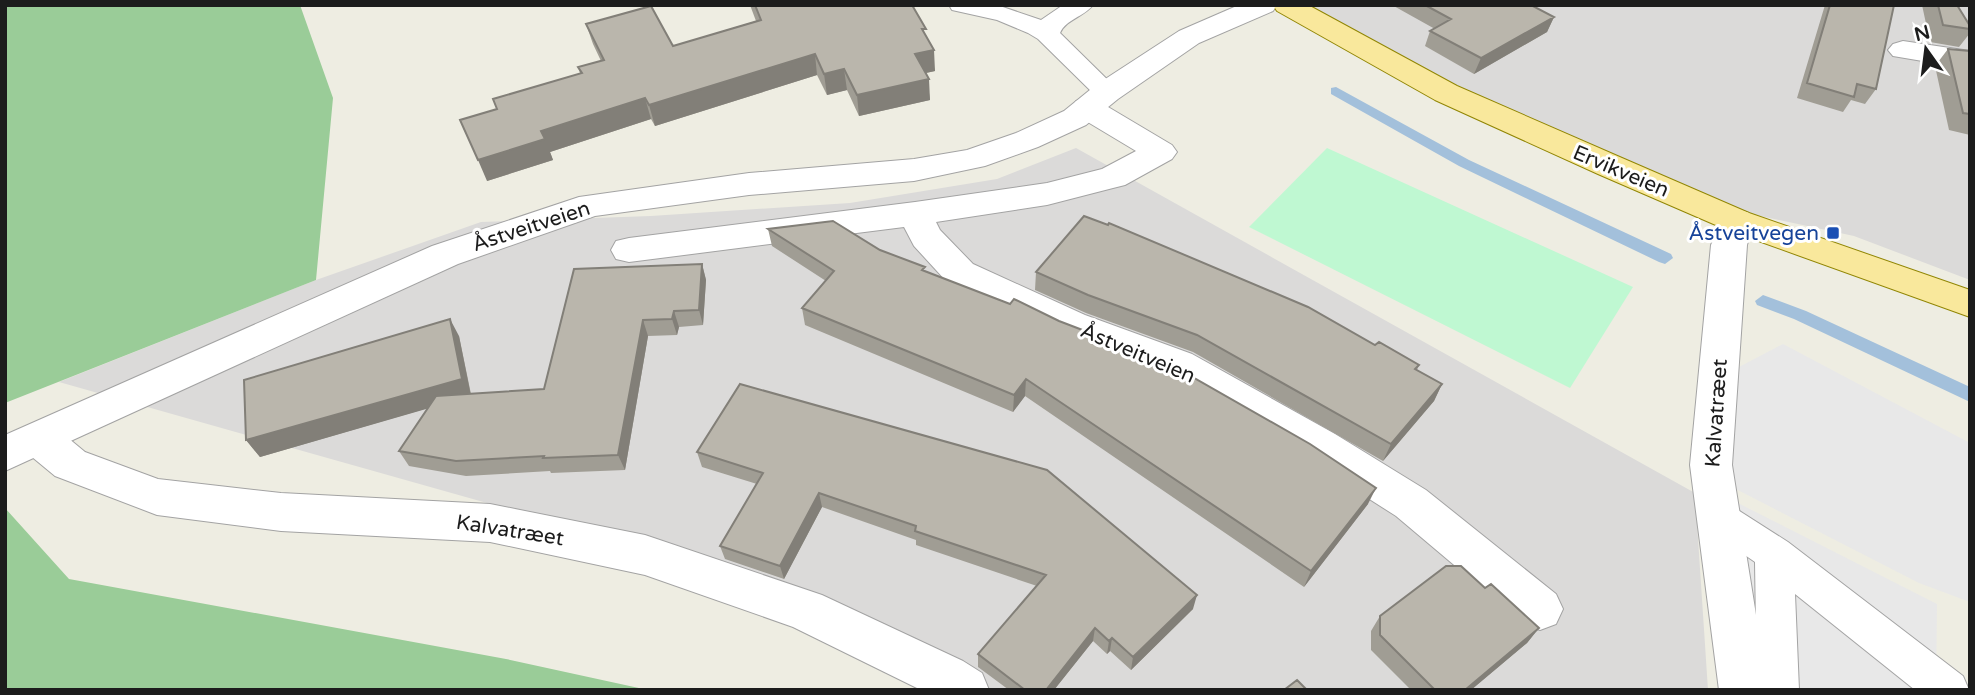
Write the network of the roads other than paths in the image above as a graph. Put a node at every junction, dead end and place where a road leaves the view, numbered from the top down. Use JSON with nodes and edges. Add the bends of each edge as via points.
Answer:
{"nodes":[{"id":1,"x":961,"y":5,"type":"edge"},
{"id":2,"x":1081,"y":5,"type":"edge"},
{"id":3,"x":1287,"y":5,"type":"edge"},
{"id":4,"x":1257,"y":8,"type":"edge"},
{"id":5,"x":1047,"y":34,"type":"junction"},
{"id":6,"x":1903,"y":50,"type":"dead end"},
{"id":7,"x":1970,"y":60,"type":"edge"},
{"id":8,"x":1097,"y":100,"type":"junction"},
{"id":9,"x":915,"y":214,"type":"junction"},
{"id":10,"x":1737,"y":221,"type":"junction"},
{"id":11,"x":629,"y":250,"type":"dead end"},
{"id":12,"x":1970,"y":304,"type":"edge"},
{"id":13,"x":23,"y":447,"type":"edge"},
{"id":14,"x":1411,"y":503,"type":"junction"},
{"id":15,"x":1717,"y":516,"type":"junction"},
{"id":16,"x":1470,"y":517,"type":"dead end"},
{"id":17,"x":1774,"y":554,"type":"junction"},
{"id":18,"x":1540,"y":609,"type":"dead end"},
{"id":19,"x":965,"y":690,"type":"edge"},
{"id":20,"x":1744,"y":690,"type":"edge"},
{"id":21,"x":1778,"y":690,"type":"edge"},
{"id":22,"x":1948,"y":690,"type":"edge"}],
"edges":[{"from":1,"to":5,"type":"lane","via":[[1030,22]]},
{"from":2,"to":5,"type":"lane","via":[[1052,22]]},
{"from":3,"to":10,"type":"main road","name":"Ervikveien","via":[[1446,93]]},
{"from":4,"to":8,"type":"street","name":"Åstveitveien","via":[[1189,37]]},
{"from":5,"to":8,"type":"lane"},
{"from":6,"to":7,"type":"street"},
{"from":8,"to":9,"type":"street","via":[[1161,152],[1113,177],[1047,194]]},
{"from":8,"to":13,"type":"street","name":"Åstveitveien","via":[[1075,118],[973,159],[915,170],[749,184],[591,205],[445,255]]},
{"from":9,"to":11,"type":"street"},
{"from":9,"to":14,"type":"street","name":"Åstveitveien","via":[[926,237],[960,273],[1072,325],[1178,365]]},
{"from":10,"to":12,"type":"main road","name":"Ervikveien"},
{"from":10,"to":15,"type":"street","name":"Kalvatræet","via":[[1729,245],[1711,465]]},
{"from":13,"to":19,"type":"street","name":"Kalvatræet","via":[[157,497],[281,512],[490,523],[645,555],[806,610]]},
{"from":14,"to":16,"type":"street","name":"Åstveitveien"},
{"from":14,"to":18,"type":"street","name":"Åstveitveien"},
{"from":15,"to":17,"type":"lane"},
{"from":15,"to":20,"type":"street","name":"Kalvatræet"},
{"from":17,"to":21,"type":"lane"},
{"from":17,"to":22,"type":"lane"}]}
